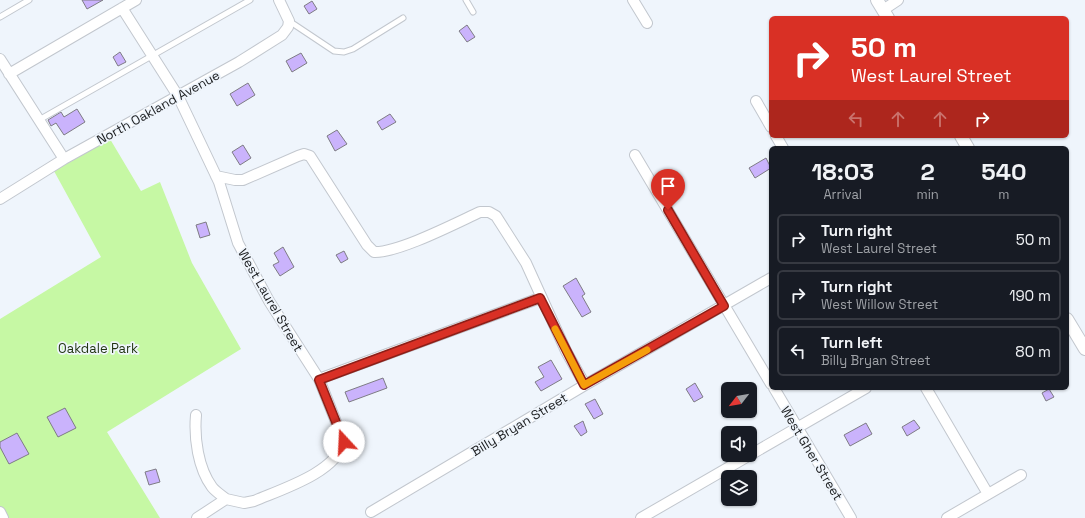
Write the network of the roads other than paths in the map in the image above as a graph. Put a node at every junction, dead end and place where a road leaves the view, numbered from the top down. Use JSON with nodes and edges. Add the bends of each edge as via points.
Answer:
{"nodes":[{"id":1,"x":29,"y":0,"type":"edge"},
{"id":2,"x":136,"y":0,"type":"edge"},
{"id":3,"x":250,"y":0,"type":"edge"},
{"id":4,"x":280,"y":0,"type":"edge"},
{"id":5,"x":466,"y":0,"type":"edge"},
{"id":6,"x":633,"y":0,"type":"edge"},
{"id":7,"x":898,"y":0,"type":"edge"},
{"id":8,"x":122,"y":8,"type":"junction"},
{"id":9,"x":883,"y":9,"type":"edge"},
{"id":10,"x":473,"y":12,"type":"dead end"},
{"id":11,"x":0,"y":17,"type":"edge"},
{"id":12,"x":403,"y":18,"type":"dead end"},
{"id":13,"x":289,"y":22,"type":"junction"},
{"id":14,"x":647,"y":23,"type":"dead end"},
{"id":15,"x":152,"y":56,"type":"junction"},
{"id":16,"x":0,"y":59,"type":"edge"},
{"id":17,"x":9,"y":74,"type":"junction"},
{"id":18,"x":178,"y":96,"type":"junction"},
{"id":19,"x":756,"y":101,"type":"dead end"},
{"id":20,"x":39,"y":120,"type":"junction"},
{"id":21,"x":769,"y":124,"type":"edge"},
{"id":22,"x":635,"y":155,"type":"dead end"},
{"id":23,"x":64,"y":159,"type":"junction"},
{"id":24,"x":216,"y":176,"type":"junction"},
{"id":25,"x":0,"y":199,"type":"edge"},
{"id":26,"x":769,"y":279,"type":"edge"},
{"id":27,"x":540,"y":298,"type":"junction"},
{"id":28,"x":724,"y":306,"type":"junction"},
{"id":29,"x":1069,"y":321,"type":"edge"},
{"id":30,"x":1085,"y":349,"type":"edge"},
{"id":31,"x":319,"y":380,"type":"junction"},
{"id":32,"x":769,"y":381,"type":"edge"},
{"id":33,"x":584,"y":385,"type":"junction"},
{"id":34,"x":775,"y":390,"type":"edge"},
{"id":35,"x":863,"y":390,"type":"edge"},
{"id":36,"x":927,"y":390,"type":"edge"},
{"id":37,"x":196,"y":415,"type":"dead end"},
{"id":38,"x":798,"y":428,"type":"junction"},
{"id":39,"x":1021,"y":475,"type":"dead end"},
{"id":40,"x":988,"y":494,"type":"junction"},
{"id":41,"x":226,"y":499,"type":"junction"},
{"id":42,"x":0,"y":512,"type":"edge"},
{"id":43,"x":371,"y":512,"type":"dead end"},
{"id":44,"x":3,"y":518,"type":"edge"},
{"id":45,"x":196,"y":518,"type":"edge"},
{"id":46,"x":641,"y":518,"type":"edge"},
{"id":47,"x":851,"y":518,"type":"edge"},
{"id":48,"x":947,"y":518,"type":"edge"}],
"edges":[{"from":1,"to":11,"type":"lane"},
{"from":2,"to":8,"type":"street"},
{"from":3,"to":15,"type":"lane"},
{"from":4,"to":13,"type":"street"},
{"from":5,"to":10,"type":"lane"},
{"from":6,"to":14,"type":"street"},
{"from":7,"to":9,"type":"street"},
{"from":8,"to":15,"type":"street","name":"West Laurel Street"},
{"from":8,"to":17,"type":"street"},
{"from":12,"to":13,"type":"lane","via":[[353,50],[344,52],[334,51]]},
{"from":13,"to":18,"type":"street","name":"North Oakland Avenue","via":[[282,35],[240,62]]},
{"from":15,"to":18,"type":"street","name":"West Laurel Street"},
{"from":15,"to":20,"type":"lane"},
{"from":16,"to":17,"type":"street"},
{"from":17,"to":20,"type":"street"},
{"from":18,"to":23,"type":"street","name":"North Oakland Avenue"},
{"from":18,"to":24,"type":"street","name":"West Laurel Street"},
{"from":19,"to":21,"type":"street"},
{"from":20,"to":23,"type":"street"},
{"from":22,"to":28,"type":"street"},
{"from":23,"to":25,"type":"street","name":"North Oakland Avenue"},
{"from":24,"to":27,"type":"street","via":[[243,180],[298,156],[310,156],[374,252],[384,252],[480,212],[489,212],[500,220],[526,263]]},
{"from":24,"to":31,"type":"street","name":"West Laurel Street","via":[[238,242],[269,301]]},
{"from":26,"to":28,"type":"street","name":"Billy Bryan Street"},
{"from":27,"to":31,"type":"street"},
{"from":27,"to":33,"type":"street"},
{"from":28,"to":32,"type":"street"},
{"from":28,"to":33,"type":"street","name":"Billy Bryan Street"},
{"from":29,"to":30,"type":"street"},
{"from":31,"to":41,"type":"street","name":"West Laurel Street","via":[[344,442],[341,452],[316,473],[254,501],[236,502]]},
{"from":33,"to":43,"type":"street","name":"Billy Bryan Street"},
{"from":34,"to":38,"type":"street","name":"West Gher Street"},
{"from":35,"to":38,"type":"street"},
{"from":36,"to":40,"type":"street"},
{"from":37,"to":41,"type":"street","via":[[200,462],[212,487]]},
{"from":38,"to":46,"type":"street"},
{"from":38,"to":47,"type":"street","name":"West Gher Street"},
{"from":39,"to":40,"type":"street"},
{"from":40,"to":48,"type":"street"},
{"from":41,"to":45,"type":"street"},
{"from":42,"to":44,"type":"street"}]}
